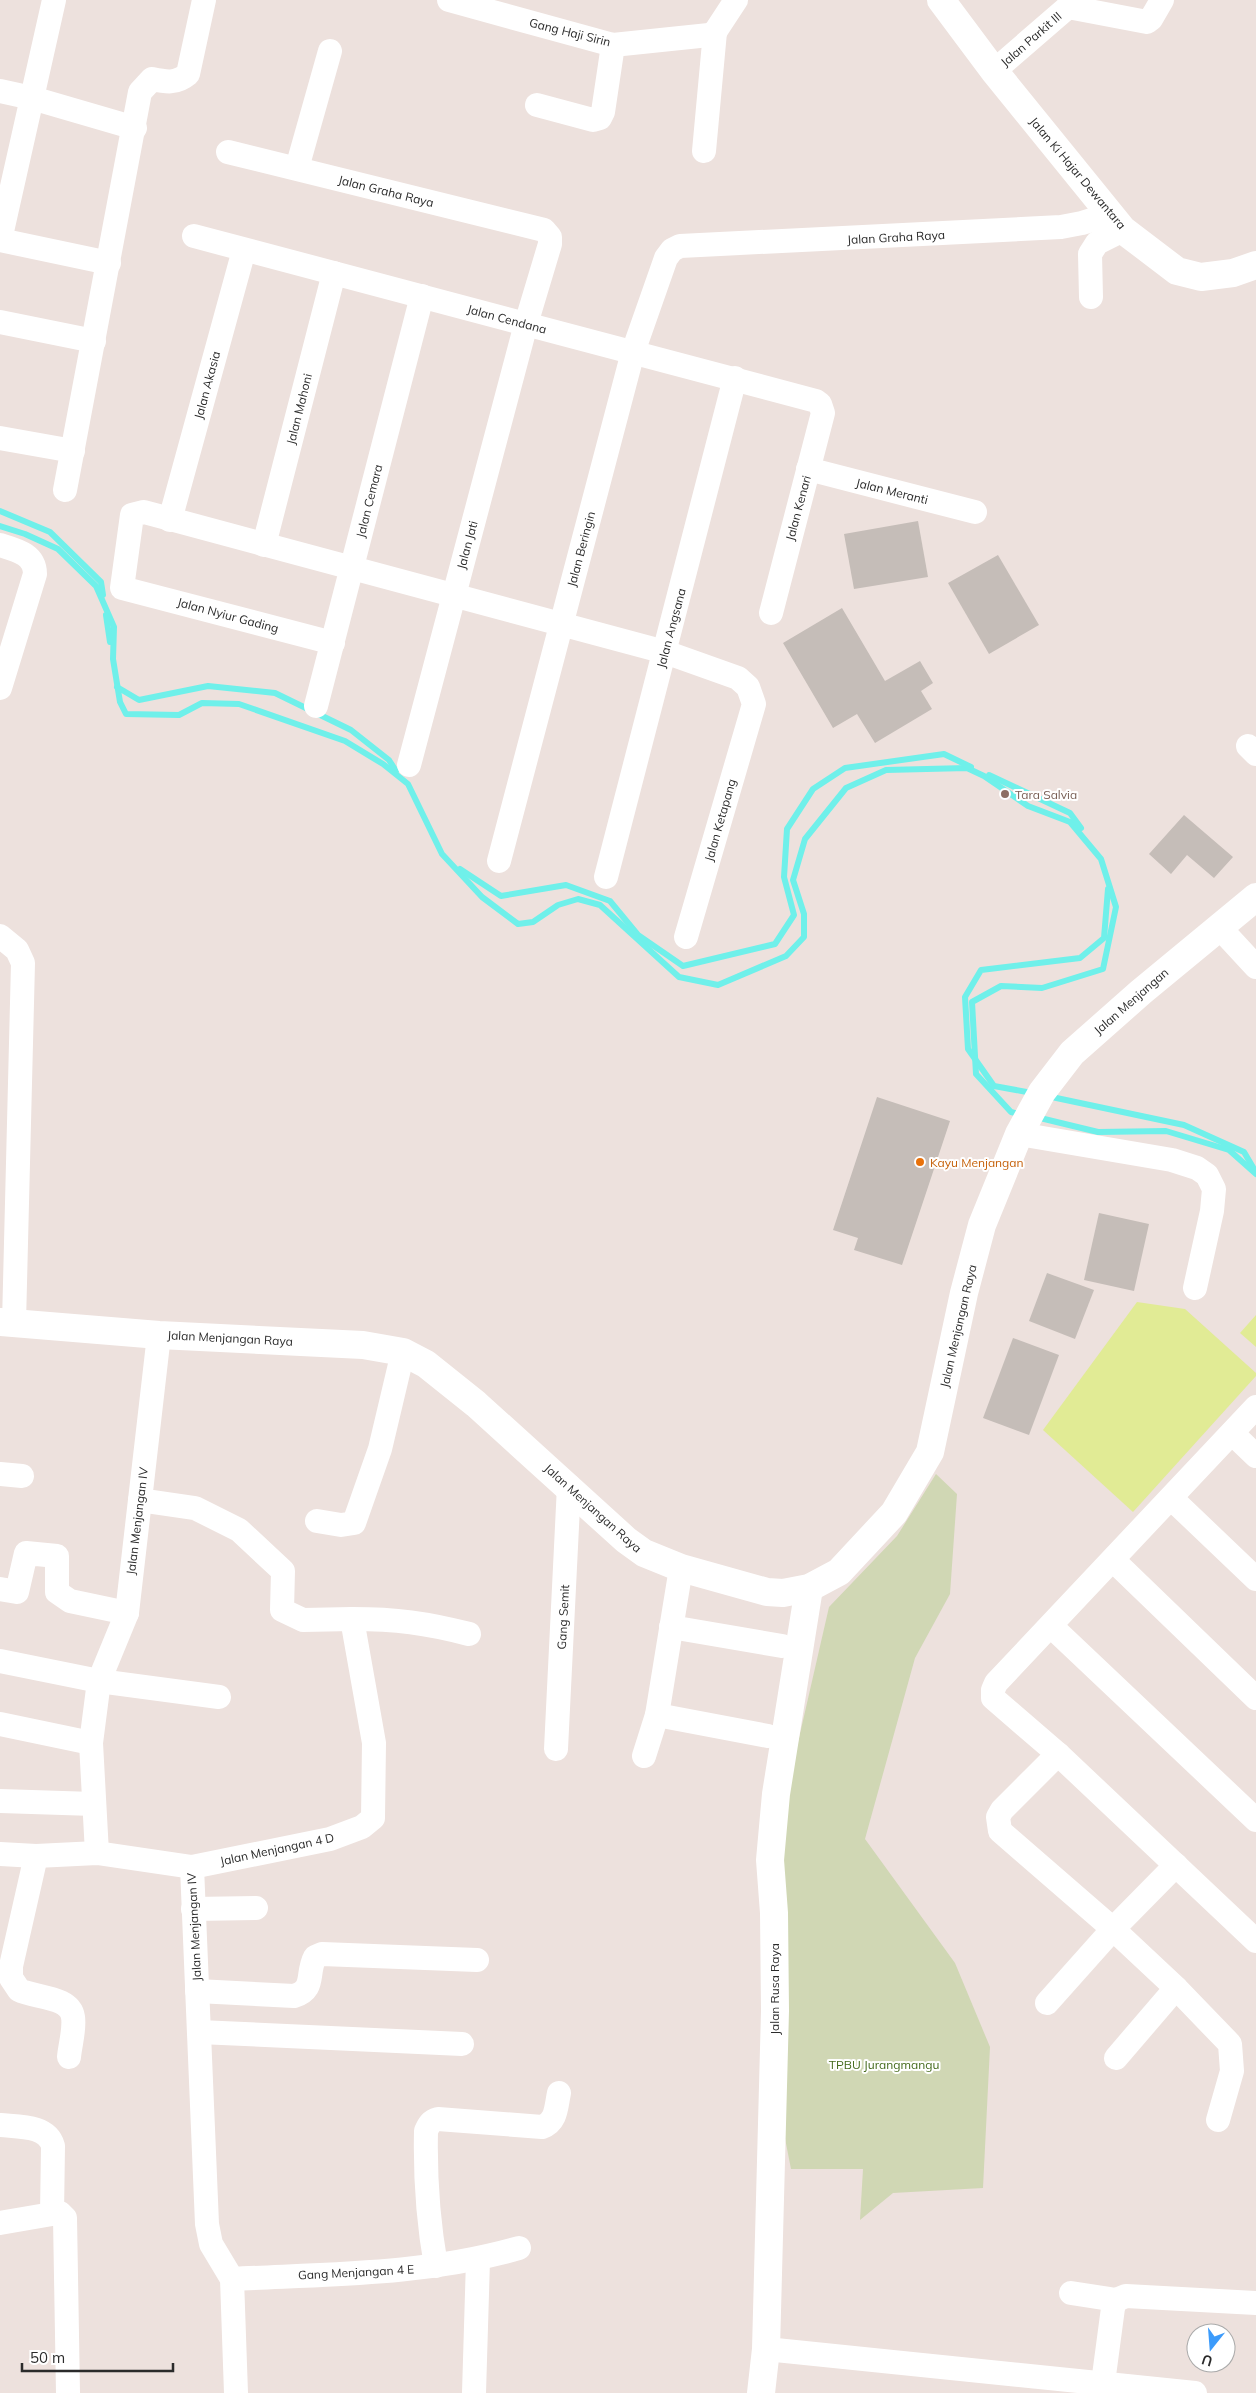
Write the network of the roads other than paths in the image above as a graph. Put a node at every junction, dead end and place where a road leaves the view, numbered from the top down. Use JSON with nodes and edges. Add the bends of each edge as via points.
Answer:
{"nodes":[{"id":1,"x":54,"y":0,"type":"edge"},
{"id":2,"x":204,"y":0,"type":"edge"},
{"id":3,"x":449,"y":0,"type":"edge"},
{"id":4,"x":736,"y":0,"type":"edge"},
{"id":5,"x":941,"y":0,"type":"edge"},
{"id":6,"x":1162,"y":0,"type":"edge"},
{"id":7,"x":1067,"y":3,"type":"edge"},
{"id":8,"x":715,"y":32,"type":"junction"},
{"id":9,"x":613,"y":45,"type":"junction"},
{"id":10,"x":330,"y":51,"type":"dead end"},
{"id":11,"x":994,"y":71,"type":"junction"},
{"id":12,"x":0,"y":91,"type":"edge"},
{"id":13,"x":32,"y":98,"type":"junction"},
{"id":14,"x":537,"y":105,"type":"dead end"},
{"id":15,"x":135,"y":128,"type":"junction"},
{"id":16,"x":704,"y":151,"type":"dead end"},
{"id":17,"x":228,"y":152,"type":"dead end"},
{"id":18,"x":297,"y":168,"type":"junction"},
{"id":19,"x":1117,"y":222,"type":"junction"},
{"id":20,"x":544,"y":230,"type":"joint"},
{"id":21,"x":194,"y":236,"type":"dead end"},
{"id":22,"x":0,"y":240,"type":"edge"},
{"id":23,"x":680,"y":246,"type":"joint"},
{"id":24,"x":244,"y":250,"type":"junction"},
{"id":25,"x":109,"y":262,"type":"junction"},
{"id":26,"x":1256,"y":265,"type":"edge"},
{"id":27,"x":334,"y":273,"type":"junction"},
{"id":28,"x":422,"y":296,"type":"junction"},
{"id":29,"x":1090,"y":297,"type":"dead end"},
{"id":30,"x":0,"y":322,"type":"edge"},
{"id":31,"x":526,"y":324,"type":"junction"},
{"id":32,"x":94,"y":341,"type":"junction"},
{"id":33,"x":633,"y":352,"type":"junction"},
{"id":34,"x":735,"y":378,"type":"junction"},
{"id":35,"x":820,"y":404,"type":"joint"},
{"id":36,"x":0,"y":438,"type":"edge"},
{"id":37,"x":73,"y":452,"type":"junction"},
{"id":38,"x":808,"y":470,"type":"junction"},
{"id":39,"x":65,"y":490,"type":"dead end"},
{"id":40,"x":975,"y":512,"type":"dead end"},
{"id":41,"x":170,"y":520,"type":"junction"},
{"id":42,"x":0,"y":545,"type":"edge"},
{"id":43,"x":264,"y":545,"type":"junction"},
{"id":44,"x":352,"y":569,"type":"junction"},
{"id":45,"x":454,"y":596,"type":"junction"},
{"id":46,"x":771,"y":613,"type":"dead end"},
{"id":47,"x":561,"y":624,"type":"junction"},
{"id":48,"x":333,"y":643,"type":"junction"},
{"id":49,"x":665,"y":652,"type":"junction"},
{"id":50,"x":0,"y":688,"type":"edge"},
{"id":51,"x":316,"y":706,"type":"dead end"},
{"id":52,"x":409,"y":765,"type":"dead end"},
{"id":53,"x":499,"y":861,"type":"dead end"},
{"id":54,"x":606,"y":877,"type":"dead end"},
{"id":55,"x":1256,"y":897,"type":"edge"},
{"id":56,"x":1219,"y":927,"type":"junction"},
{"id":57,"x":0,"y":936,"type":"edge"},
{"id":58,"x":686,"y":937,"type":"dead end"},
{"id":59,"x":1256,"y":967,"type":"edge"},
{"id":60,"x":1022,"y":1128,"type":"junction"},
{"id":61,"x":1195,"y":1288,"type":"dead end"},
{"id":62,"x":7,"y":1323,"type":"edge"},
{"id":63,"x":160,"y":1335,"type":"junction"},
{"id":64,"x":402,"y":1352,"type":"junction"},
{"id":65,"x":1256,"y":1407,"type":"edge"},
{"id":66,"x":1232,"y":1433,"type":"junction"},
{"id":67,"x":1256,"y":1456,"type":"edge"},
{"id":68,"x":569,"y":1486,"type":"junction"},
{"id":69,"x":1171,"y":1498,"type":"junction"},
{"id":70,"x":140,"y":1500,"type":"junction"},
{"id":71,"x":317,"y":1521,"type":"dead end"},
{"id":72,"x":1113,"y":1560,"type":"junction"},
{"id":73,"x":681,"y":1568,"type":"junction"},
{"id":74,"x":1256,"y":1579,"type":"edge"},
{"id":75,"x":809,"y":1588,"type":"junction"},
{"id":76,"x":0,"y":1589,"type":"edge"},
{"id":77,"x":127,"y":1613,"type":"junction"},
{"id":78,"x":352,"y":1619,"type":"junction"},
{"id":79,"x":1051,"y":1626,"type":"junction"},
{"id":80,"x":671,"y":1627,"type":"junction"},
{"id":81,"x":469,"y":1634,"type":"dead end"},
{"id":82,"x":782,"y":1646,"type":"dead end"},
{"id":83,"x":0,"y":1661,"type":"edge"},
{"id":84,"x":99,"y":1681,"type":"junction"},
{"id":85,"x":219,"y":1697,"type":"dead end"},
{"id":86,"x":1256,"y":1698,"type":"edge"},
{"id":87,"x":657,"y":1715,"type":"junction"},
{"id":88,"x":0,"y":1724,"type":"edge"},
{"id":89,"x":768,"y":1736,"type":"dead end"},
{"id":90,"x":90,"y":1743,"type":"junction"},
{"id":91,"x":556,"y":1748,"type":"dead end"},
{"id":92,"x":1058,"y":1754,"type":"junction"},
{"id":93,"x":644,"y":1756,"type":"dead end"},
{"id":94,"x":0,"y":1801,"type":"edge"},
{"id":95,"x":94,"y":1804,"type":"junction"},
{"id":96,"x":1256,"y":1820,"type":"edge"},
{"id":97,"x":97,"y":1853,"type":"junction"},
{"id":98,"x":0,"y":1854,"type":"edge"},
{"id":99,"x":36,"y":1856,"type":"junction"},
{"id":100,"x":1176,"y":1865,"type":"junction"},
{"id":101,"x":192,"y":1867,"type":"junction"},
{"id":102,"x":256,"y":1908,"type":"dead end"},
{"id":103,"x":194,"y":1909,"type":"junction"},
{"id":104,"x":1113,"y":1929,"type":"junction"},
{"id":105,"x":1256,"y":1941,"type":"edge"},
{"id":106,"x":477,"y":1960,"type":"dead end"},
{"id":107,"x":1176,"y":1988,"type":"junction"},
{"id":108,"x":198,"y":1990,"type":"junction"},
{"id":109,"x":1047,"y":2002,"type":"dead end"},
{"id":110,"x":199,"y":2032,"type":"junction"},
{"id":111,"x":462,"y":2044,"type":"dead end"},
{"id":112,"x":69,"y":2057,"type":"dead end"},
{"id":113,"x":1116,"y":2058,"type":"dead end"},
{"id":114,"x":559,"y":2093,"type":"dead end"},
{"id":115,"x":1218,"y":2120,"type":"dead end"},
{"id":116,"x":0,"y":2125,"type":"edge"},
{"id":117,"x":52,"y":2214,"type":"junction"},
{"id":118,"x":0,"y":2223,"type":"edge"},
{"id":119,"x":519,"y":2248,"type":"dead end"},
{"id":120,"x":478,"y":2260,"type":"junction"},
{"id":121,"x":436,"y":2266,"type":"junction"},
{"id":122,"x":232,"y":2279,"type":"junction"},
{"id":123,"x":1071,"y":2293,"type":"dead end"},
{"id":124,"x":1116,"y":2300,"type":"junction"},
{"id":125,"x":1256,"y":2303,"type":"edge"},
{"id":126,"x":766,"y":2349,"type":"junction"},
{"id":127,"x":1102,"y":2384,"type":"junction"},
{"id":128,"x":68,"y":2393,"type":"edge"},
{"id":129,"x":236,"y":2393,"type":"edge"},
{"id":130,"x":474,"y":2393,"type":"edge"},
{"id":131,"x":761,"y":2393,"type":"edge"},
{"id":132,"x":1195,"y":2393,"type":"edge"}],
"edges":[{"from":1,"to":13,"type":"street"},
{"from":2,"to":15,"type":"street","via":[[188,74],[182,80],[152,79],[146,84],[140,92]]},
{"from":3,"to":9,"type":"street","name":"Gang Haji Sirin"},
{"from":4,"to":8,"type":"street"},
{"from":5,"to":11,"type":"main road","name":"Jalan Ki Hajar Dewantara"},
{"from":6,"to":7,"type":"street","via":[[1147,22]]},
{"from":7,"to":11,"type":"street","name":"Jalan Parkit III"},
{"from":8,"to":9,"type":"street","name":"Gang Haji Sirin"},
{"from":8,"to":16,"type":"street"},
{"from":9,"to":14,"type":"street","via":[[600,118],[593,120]]},
{"from":10,"to":18,"type":"street"},
{"from":11,"to":19,"type":"main road","name":"Jalan Ki Hajar Dewantara"},
{"from":12,"to":13,"type":"street"},
{"from":13,"to":15,"type":"street"},
{"from":13,"to":22,"type":"street"},
{"from":15,"to":25,"type":"street"},
{"from":17,"to":18,"type":"street","name":"Jalan Graha Raya"},
{"from":18,"to":20,"type":"street","name":"Jalan Graha Raya"},
{"from":19,"to":23,"type":"street","name":"Jalan Graha Raya"},
{"from":19,"to":26,"type":"main road","name":"Jalan Ki Hajar Dewantara","via":[[1177,271],[1201,276],[1233,273]]},
{"from":19,"to":29,"type":"street","via":[[1090,254]]},
{"from":20,"to":31,"type":"street","name":"Jalan Jati","via":[[550,237],[550,244]]},
{"from":21,"to":24,"type":"street","name":"Jalan Cendana"},
{"from":22,"to":25,"type":"street"},
{"from":23,"to":33,"type":"street","name":"Jalan Beringin","via":[[666,258]]},
{"from":24,"to":27,"type":"street","name":"Jalan Cendana"},
{"from":24,"to":41,"type":"street","name":"Jalan Akasia"},
{"from":25,"to":32,"type":"street"},
{"from":27,"to":28,"type":"street","name":"Jalan Cendana"},
{"from":27,"to":43,"type":"street","name":"Jalan Mahoni"},
{"from":28,"to":31,"type":"street","name":"Jalan Cendana"},
{"from":28,"to":44,"type":"street","name":"Jalan Cemara"},
{"from":30,"to":32,"type":"street"},
{"from":31,"to":33,"type":"street","name":"Jalan Cendana"},
{"from":31,"to":45,"type":"street","name":"Jalan Jati"},
{"from":32,"to":37,"type":"street"},
{"from":33,"to":34,"type":"street","name":"Jalan Cendana"},
{"from":33,"to":47,"type":"street","name":"Jalan Beringin"},
{"from":34,"to":35,"type":"street","name":"Jalan Cendana"},
{"from":34,"to":49,"type":"street","name":"Jalan Angsana"},
{"from":35,"to":38,"type":"street","name":"Jalan Kenari","via":[[823,413]]},
{"from":36,"to":37,"type":"street"},
{"from":37,"to":39,"type":"street"},
{"from":38,"to":40,"type":"street","name":"Jalan Meranti"},
{"from":38,"to":46,"type":"street","name":"Jalan Kenari"},
{"from":41,"to":43,"type":"street"},
{"from":41,"to":48,"type":"street","name":"Jalan Nyiur Gading","via":[[144,512],[132,515],[122,588]]},
{"from":42,"to":50,"type":"street","via":[[20,551],[31,559],[35,574]]},
{"from":43,"to":44,"type":"street"},
{"from":44,"to":45,"type":"street"},
{"from":44,"to":48,"type":"street","name":"Jalan Cemara"},
{"from":45,"to":47,"type":"street"},
{"from":45,"to":52,"type":"street","name":"Jalan Jati"},
{"from":47,"to":49,"type":"street"},
{"from":47,"to":53,"type":"street","name":"Jalan Beringin"},
{"from":48,"to":51,"type":"street","name":"Jalan Cemara"},
{"from":49,"to":54,"type":"street","name":"Jalan Angsana"},
{"from":49,"to":58,"type":"street","name":"Jalan Ketapang","via":[[738,678],[748,687],[754,704]]},
{"from":55,"to":56,"type":"main road","name":"Jalan Menjangan"},
{"from":56,"to":59,"type":"street"},
{"from":56,"to":60,"type":"main road","name":"Jalan Menjangan","via":[[1072,1053],[1042,1092]]},
{"from":57,"to":62,"type":"street","via":[[17,950],[23,963]]},
{"from":60,"to":61,"type":"street","via":[[1172,1160],[1207,1175],[1214,1189],[1212,1211]]},
{"from":60,"to":75,"type":"main road","name":"Jalan Menjangan Raya","via":[[982,1225],[964,1292],[930,1452],[894,1513],[839,1572]]},
{"from":62,"to":63,"type":"main road","name":"Jalan Menjangan Raya"},
{"from":63,"to":64,"type":"main road","name":"Jalan Menjangan Raya","via":[[363,1345]]},
{"from":63,"to":70,"type":"street","name":"Jalan Menjangan IV"},
{"from":64,"to":68,"type":"main road","name":"Jalan Menjangan Raya","via":[[426,1364],[469,1398]]},
{"from":64,"to":71,"type":"street","via":[[380,1449],[354,1523]]},
{"from":65,"to":66,"type":"street"},
{"from":66,"to":67,"type":"street"},
{"from":66,"to":69,"type":"street"},
{"from":68,"to":73,"type":"main road","name":"Jalan Menjangan Raya","via":[[644,1554]]},
{"from":68,"to":91,"type":"street","name":"Gang Semit"},
{"from":69,"to":72,"type":"street"},
{"from":69,"to":74,"type":"street"},
{"from":70,"to":77,"type":"street","name":"Jalan Menjangan IV"},
{"from":70,"to":78,"type":"street","via":[[195,1508],[239,1530],[283,1571],[282,1610],[303,1620]]},
{"from":72,"to":79,"type":"street"},
{"from":72,"to":86,"type":"street"},
{"from":73,"to":75,"type":"main road","name":"Jalan Menjangan Raya","via":[[767,1592],[783,1593]]},
{"from":73,"to":80,"type":"street"},
{"from":75,"to":126,"type":"main road","name":"Jalan Rusa Raya","via":[[776,1794],[770,1860],[775,2011]]},
{"from":76,"to":77,"type":"street","via":[[17,1592],[26,1553],[57,1556],[57,1592],[70,1601]]},
{"from":77,"to":84,"type":"street","name":"Jalan Menjangan IV"},
{"from":78,"to":81,"type":"street","via":[[396,1619]]},
{"from":78,"to":101,"type":"street","name":"Jalan Menjangan 4 D","via":[[374,1743],[373,1818],[362,1827],[330,1839]]},
{"from":79,"to":92,"type":"street","via":[[996,1683],[992,1695]]},
{"from":79,"to":96,"type":"street"},
{"from":80,"to":82,"type":"street"},
{"from":80,"to":87,"type":"street"},
{"from":83,"to":84,"type":"street"},
{"from":84,"to":85,"type":"street"},
{"from":84,"to":90,"type":"street","name":"Jalan Menjangan IV"},
{"from":87,"to":89,"type":"street"},
{"from":87,"to":93,"type":"street"},
{"from":88,"to":90,"type":"street"},
{"from":90,"to":95,"type":"street","name":"Jalan Menjangan IV"},
{"from":92,"to":100,"type":"street"},
{"from":92,"to":104,"type":"street","via":[[1002,1810],[998,1826]]},
{"from":94,"to":95,"type":"street"},
{"from":95,"to":97,"type":"street","name":"Jalan Menjangan IV"},
{"from":97,"to":99,"type":"street"},
{"from":97,"to":101,"type":"street","name":"Jalan Menjangan IV"},
{"from":98,"to":99,"type":"street"},
{"from":99,"to":112,"type":"street","via":[[11,1978],[19,1990],[62,2002],[70,2009],[74,2018]]},
{"from":100,"to":104,"type":"street"},
{"from":100,"to":105,"type":"street"},
{"from":101,"to":103,"type":"street","name":"Jalan Menjangan IV"},
{"from":102,"to":103,"type":"street"},
{"from":103,"to":108,"type":"street","name":"Jalan Menjangan IV"},
{"from":104,"to":107,"type":"street"},
{"from":104,"to":109,"type":"street"},
{"from":106,"to":108,"type":"street","via":[[322,1954],[311,1964],[309,1984],[303,1993],[294,1996]]},
{"from":107,"to":113,"type":"street"},
{"from":107,"to":115,"type":"street","via":[[1230,2044],[1232,2071]]},
{"from":108,"to":110,"type":"street","name":"Jalan Menjangan IV"},
{"from":110,"to":111,"type":"street"},
{"from":110,"to":122,"type":"street","name":"Jalan Menjangan IV","via":[[207,2224],[211,2244]]},
{"from":114,"to":121,"type":"street","via":[[554,2118],[542,2127],[438,2119],[428,2125],[425,2169]]},
{"from":116,"to":117,"type":"street","via":[[41,2130],[51,2139]]},
{"from":117,"to":118,"type":"street"},
{"from":117,"to":128,"type":"street","via":[[60,2213],[65,2218]]},
{"from":119,"to":120,"type":"street","name":"Gang Menjangan 4 E"},
{"from":120,"to":121,"type":"street","name":"Gang Menjangan 4 E"},
{"from":120,"to":130,"type":"street"},
{"from":121,"to":122,"type":"street","name":"Gang Menjangan 4 E"},
{"from":122,"to":129,"type":"street","name":"Jalan Menjangan IV"},
{"from":123,"to":124,"type":"street"},
{"from":124,"to":125,"type":"street","via":[[1126,2296]]},
{"from":124,"to":127,"type":"street","via":[[1112,2308]]},
{"from":126,"to":127,"type":"street"},
{"from":126,"to":131,"type":"main road","name":"Jalan Rusa Raya"},
{"from":127,"to":132,"type":"street"}]}
